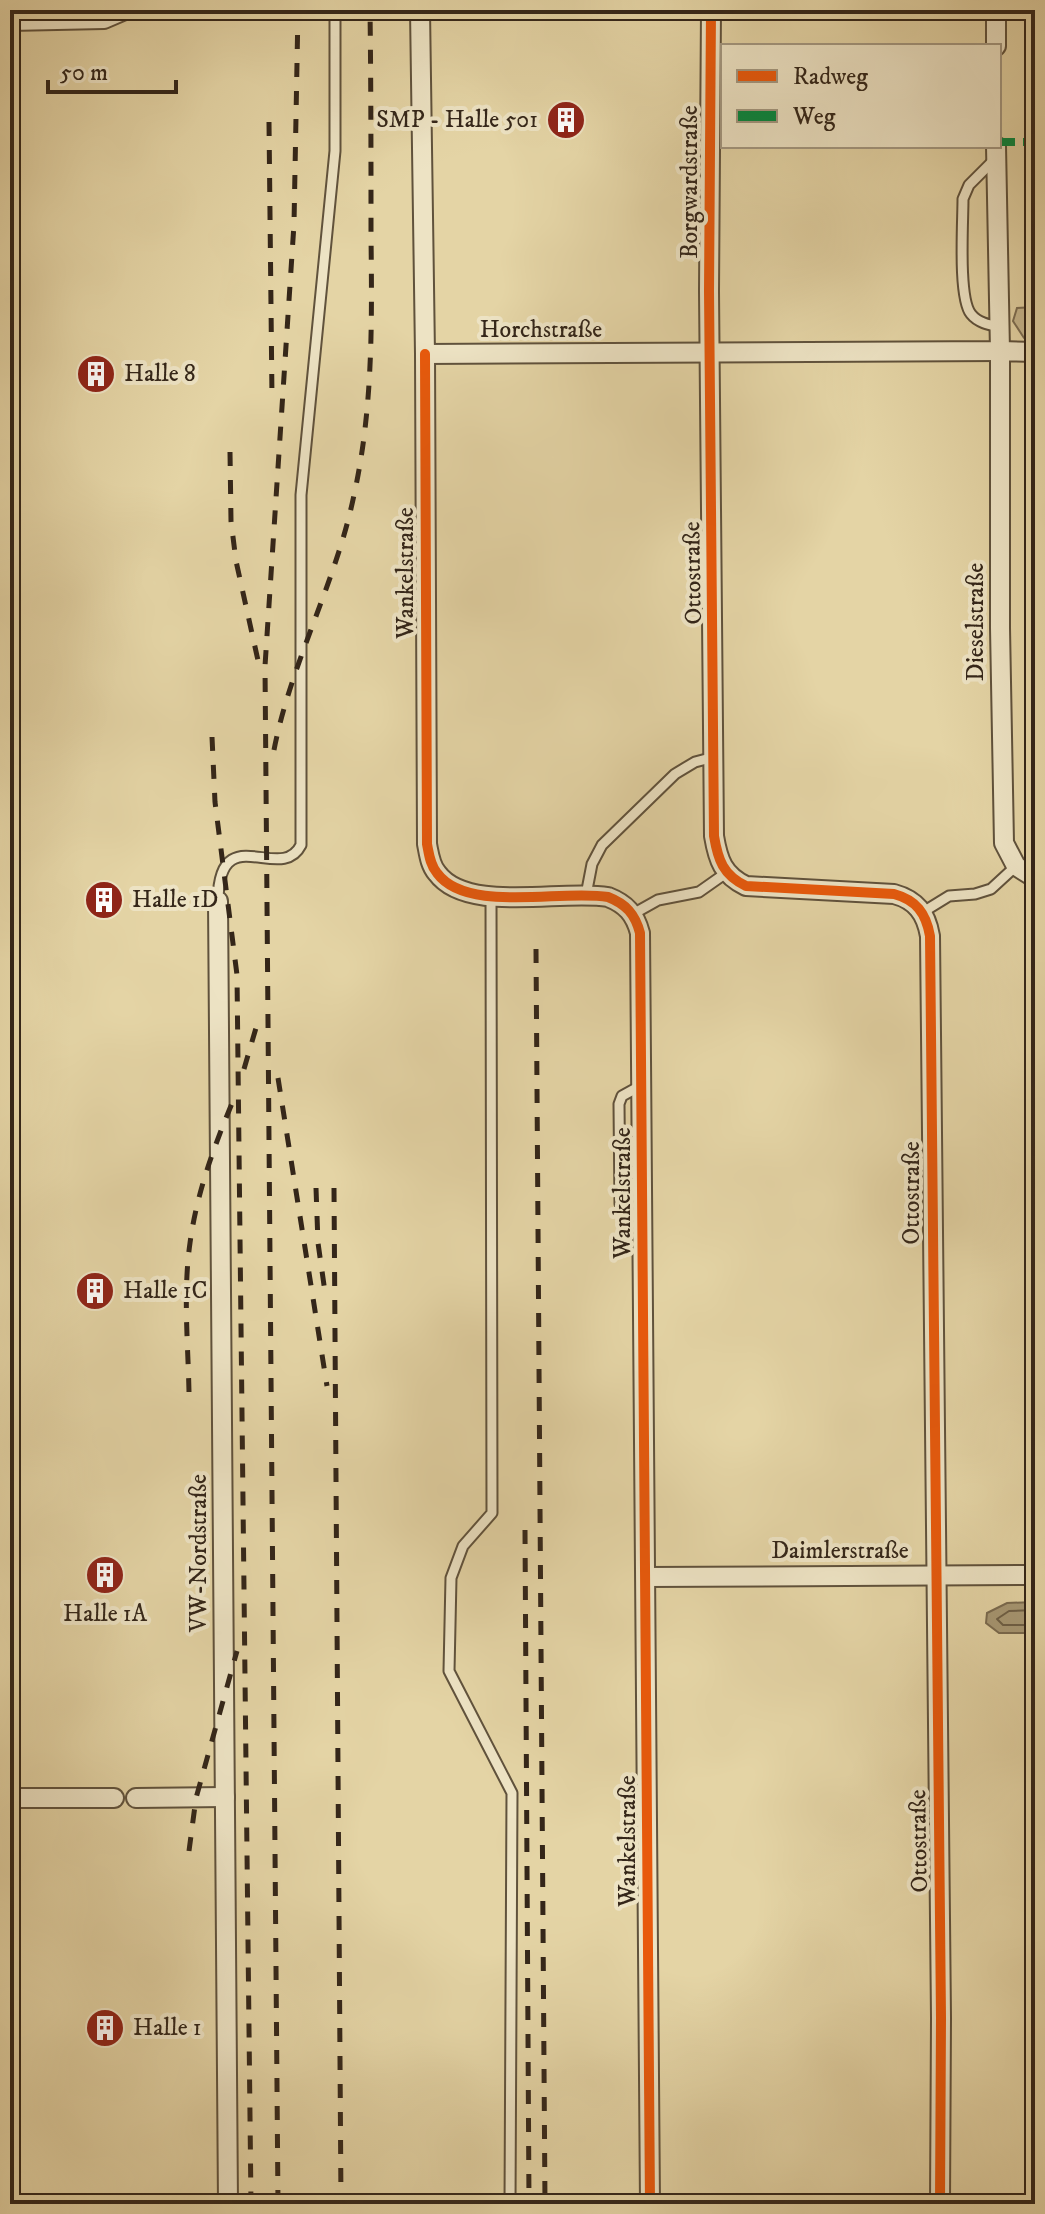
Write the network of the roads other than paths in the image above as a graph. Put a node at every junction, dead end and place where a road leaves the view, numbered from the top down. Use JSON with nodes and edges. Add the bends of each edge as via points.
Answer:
{"nodes":[{"id":1,"x":125,"y":10,"type":"edge"},
{"id":2,"x":335,"y":10,"type":"edge"},
{"id":3,"x":420,"y":10,"type":"edge"},
{"id":4,"x":711,"y":10,"type":"edge"},
{"id":5,"x":996,"y":10,"type":"edge"},
{"id":6,"x":10,"y":21,"type":"edge"},
{"id":7,"x":996,"y":44,"type":"edge"},
{"id":8,"x":996,"y":152,"type":"edge"},
{"id":9,"x":1000,"y":327,"type":"junction"},
{"id":10,"x":1000,"y":351,"type":"junction"},
{"id":11,"x":1035,"y":352,"type":"edge"},
{"id":12,"x":425,"y":354,"type":"junction"},
{"id":13,"x":709,"y":354,"type":"junction"},
{"id":14,"x":714,"y":757,"type":"junction"},
{"id":15,"x":1016,"y":866,"type":"junction"},
{"id":16,"x":726,"y":873,"type":"junction"},
{"id":17,"x":1035,"y":878,"type":"edge"},
{"id":18,"x":586,"y":895,"type":"junction"},
{"id":19,"x":491,"y":896,"type":"junction"},
{"id":20,"x":218,"y":901,"type":"joint"},
{"id":21,"x":923,"y":912,"type":"junction"},
{"id":22,"x":633,"y":914,"type":"junction"},
{"id":23,"x":935,"y":1574,"type":"junction"},
{"id":24,"x":1035,"y":1575,"type":"edge"},
{"id":25,"x":646,"y":1577,"type":"junction"},
{"id":26,"x":225,"y":1797,"type":"junction"},
{"id":27,"x":10,"y":1798,"type":"edge"},
{"id":28,"x":114,"y":1798,"type":"dead end"},
{"id":29,"x":136,"y":1798,"type":"dead end"},
{"id":30,"x":228,"y":2204,"type":"edge"},
{"id":31,"x":510,"y":2204,"type":"edge"},
{"id":32,"x":650,"y":2204,"type":"edge"},
{"id":33,"x":940,"y":2204,"type":"edge"}],
"edges":[{"from":1,"to":6,"type":"street","via":[[104,19]]},
{"from":2,"to":20,"type":"lane","via":[[335,151],[301,495],[301,845],[288,858],[229,861],[221,871]]},
{"from":3,"to":12,"type":"street"},
{"from":4,"to":13,"type":"street","name":"Borgwardstraße"},
{"from":5,"to":7,"type":"street"},
{"from":8,"to":9,"type":"street"},
{"from":8,"to":9,"type":"lane","via":[[963,199],[963,298],[971,314]]},
{"from":9,"to":10,"type":"street"},
{"from":10,"to":11,"type":"street","name":"Horchstraße"},
{"from":10,"to":13,"type":"street","name":"Horchstraße"},
{"from":10,"to":15,"type":"street","name":"Dieselstraße","via":[[1002,826]]},
{"from":12,"to":13,"type":"street","name":"Horchstraße"},
{"from":12,"to":19,"type":"street","name":"Wankelstraße","via":[[427,844],[435,872],[444,882]]},
{"from":13,"to":14,"type":"street","name":"Ottostraße"},
{"from":14,"to":16,"type":"street","name":"Ottostraße","via":[[714,836]]},
{"from":14,"to":18,"type":"lane","via":[[675,774],[602,845]]},
{"from":15,"to":17,"type":"street"},
{"from":15,"to":21,"type":"lane","via":[[991,889],[949,896]]},
{"from":16,"to":21,"type":"street","via":[[746,886],[894,894]]},
{"from":16,"to":22,"type":"lane","via":[[699,892],[658,900]]},
{"from":18,"to":19,"type":"street","name":"Wankelstraße"},
{"from":18,"to":22,"type":"street","name":"Wankelstraße","via":[[618,901]]},
{"from":19,"to":31,"type":"lane","via":[[492,1513],[463,1546],[451,1578],[449,1671],[512,1793]]},
{"from":20,"to":26,"type":"street","name":"VW-Nordstraße"},
{"from":21,"to":23,"type":"street","name":"Ottostraße","via":[[930,936]]},
{"from":22,"to":25,"type":"street","name":"Wankelstraße","via":[[641,944]]},
{"from":23,"to":24,"type":"street","name":"Daimlerstraße"},
{"from":23,"to":25,"type":"street","name":"Daimlerstraße"},
{"from":23,"to":33,"type":"street","name":"Ottostraße"},
{"from":25,"to":32,"type":"street","name":"Wankelstraße"},
{"from":26,"to":29,"type":"street"},
{"from":26,"to":30,"type":"street","name":"VW-Nordstraße"},
{"from":27,"to":28,"type":"street"}]}
